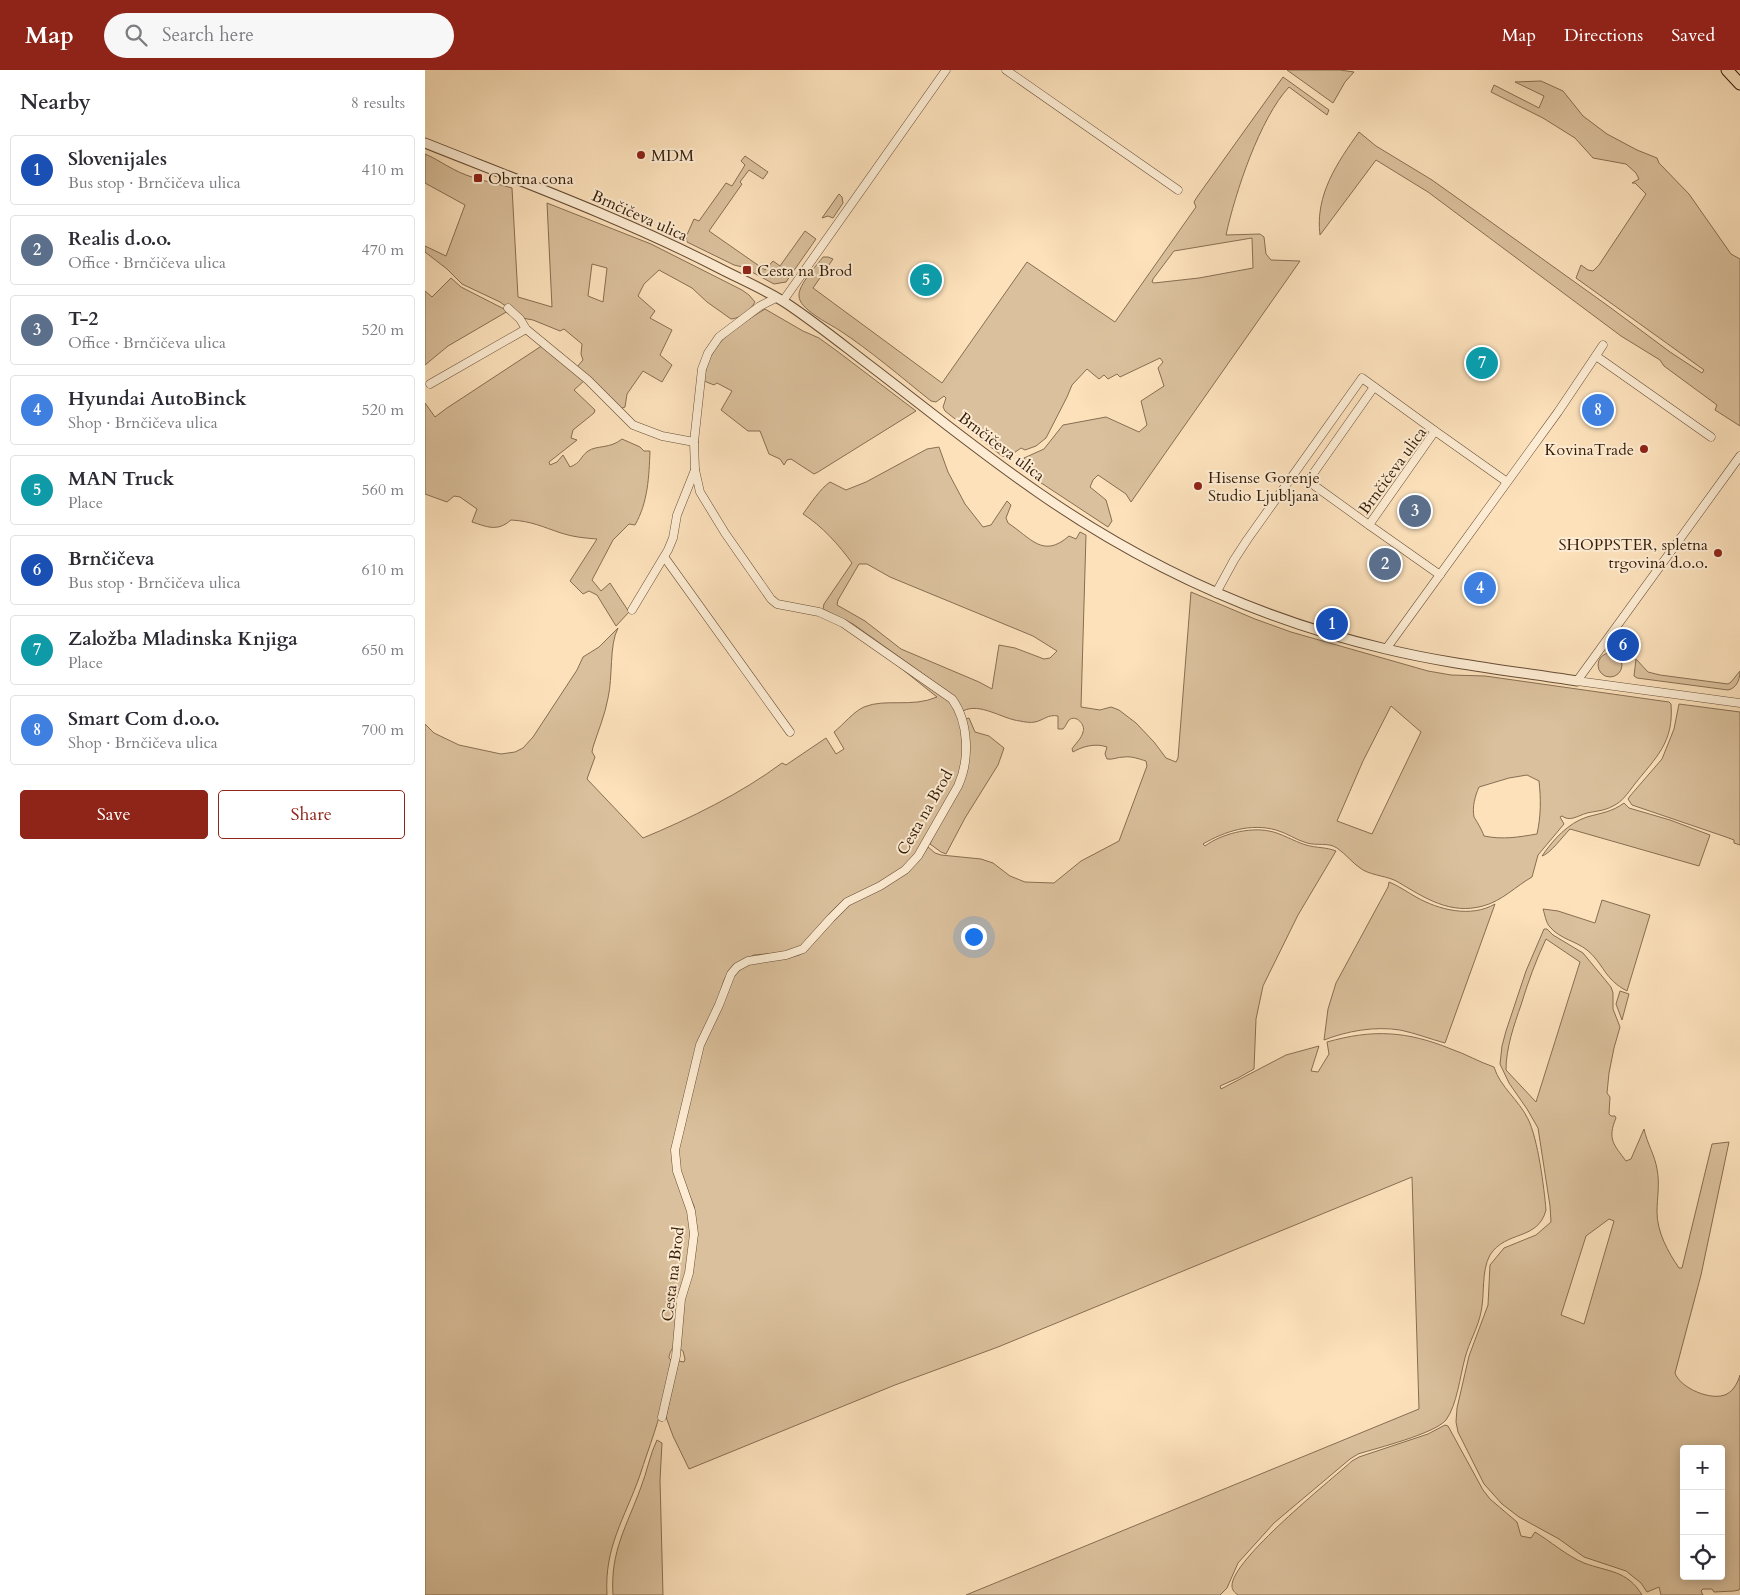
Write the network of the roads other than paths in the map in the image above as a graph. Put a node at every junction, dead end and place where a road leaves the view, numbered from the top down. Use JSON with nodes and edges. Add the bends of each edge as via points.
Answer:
{"nodes":[{"id":1,"x":946,"y":70,"type":"edge"},
{"id":2,"x":1006,"y":70,"type":"edge"},
{"id":3,"x":1727,"y":70,"type":"edge"},
{"id":4,"x":1740,"y":84,"type":"edge"},
{"id":5,"x":425,"y":143,"type":"edge"},
{"id":6,"x":1178,"y":190,"type":"dead end"},
{"id":7,"x":780,"y":300,"type":"junction"},
{"id":8,"x":508,"y":308,"type":"dead end"},
{"id":9,"x":527,"y":329,"type":"junction"},
{"id":10,"x":1603,"y":345,"type":"dead end"},
{"id":11,"x":1596,"y":356,"type":"junction"},
{"id":12,"x":430,"y":384,"type":"dead end"},
{"id":13,"x":1374,"y":387,"type":"junction"},
{"id":14,"x":1435,"y":431,"type":"junction"},
{"id":15,"x":1711,"y":437,"type":"dead end"},
{"id":16,"x":693,"y":442,"type":"junction"},
{"id":17,"x":1740,"y":456,"type":"edge"},
{"id":18,"x":695,"y":470,"type":"junction"},
{"id":19,"x":1507,"y":482,"type":"junction"},
{"id":20,"x":1369,"y":525,"type":"junction"},
{"id":21,"x":665,"y":558,"type":"junction"},
{"id":22,"x":1440,"y":575,"type":"junction"},
{"id":23,"x":1217,"y":593,"type":"junction"},
{"id":24,"x":632,"y":610,"type":"dead end"},
{"id":25,"x":1386,"y":649,"type":"junction"},
{"id":26,"x":1577,"y":680,"type":"junction"},
{"id":27,"x":1740,"y":703,"type":"edge"},
{"id":28,"x":790,"y":732,"type":"dead end"},
{"id":29,"x":662,"y":1418,"type":"dead end"}],
"edges":[{"from":1,"to":7,"type":"street"},
{"from":2,"to":6,"type":"street"},
{"from":3,"to":4,"type":"main road"},
{"from":5,"to":7,"type":"street","name":"Brnčičeva ulica","via":[[678,247]]},
{"from":7,"to":16,"type":"street","name":"Cesta na Brod","via":[[760,306],[719,337],[708,353],[702,369]]},
{"from":7,"to":23,"type":"street","name":"Brnčičeva ulica","via":[[1041,494],[1108,538]]},
{"from":8,"to":9,"type":"street"},
{"from":9,"to":12,"type":"street"},
{"from":9,"to":16,"type":"street","via":[[588,380],[633,425],[662,436]]},
{"from":10,"to":11,"type":"street"},
{"from":11,"to":15,"type":"street"},
{"from":11,"to":19,"type":"street"},
{"from":13,"to":14,"type":"street"},
{"from":13,"to":20,"type":"street","via":[[1308,481]]},
{"from":13,"to":23,"type":"street","via":[[1361,378],[1247,540]]},
{"from":14,"to":19,"type":"street","name":"Brnčičeva ulica"},
{"from":14,"to":20,"type":"street","name":"Brnčičeva ulica"},
{"from":16,"to":18,"type":"street","name":"Cesta na Brod"},
{"from":17,"to":26,"type":"street"},
{"from":18,"to":21,"type":"street","via":[[680,505]]},
{"from":18,"to":29,"type":"street","name":"Cesta na Brod","via":[[700,492],[707,504],[771,599],[777,604],[819,612],[843,622],[946,694],[957,706],[963,724],[965,758],[962,778],[912,864],[897,876],[847,902],[803,949],[748,961],[737,967],[729,979],[700,1045],[675,1150],[677,1171],[691,1211],[694,1234],[689,1273],[681,1299],[676,1356]]},
{"from":19,"to":22,"type":"street"},
{"from":20,"to":22,"type":"street","name":"Brnčičeva ulica"},
{"from":21,"to":24,"type":"street"},
{"from":21,"to":28,"type":"street"},
{"from":22,"to":25,"type":"street"},
{"from":23,"to":25,"type":"street","name":"Brnčičeva ulica","via":[[1309,628]]},
{"from":25,"to":26,"type":"street","name":"Brnčičeva ulica"},
{"from":26,"to":27,"type":"street","name":"Brnčičeva ulica"}]}
